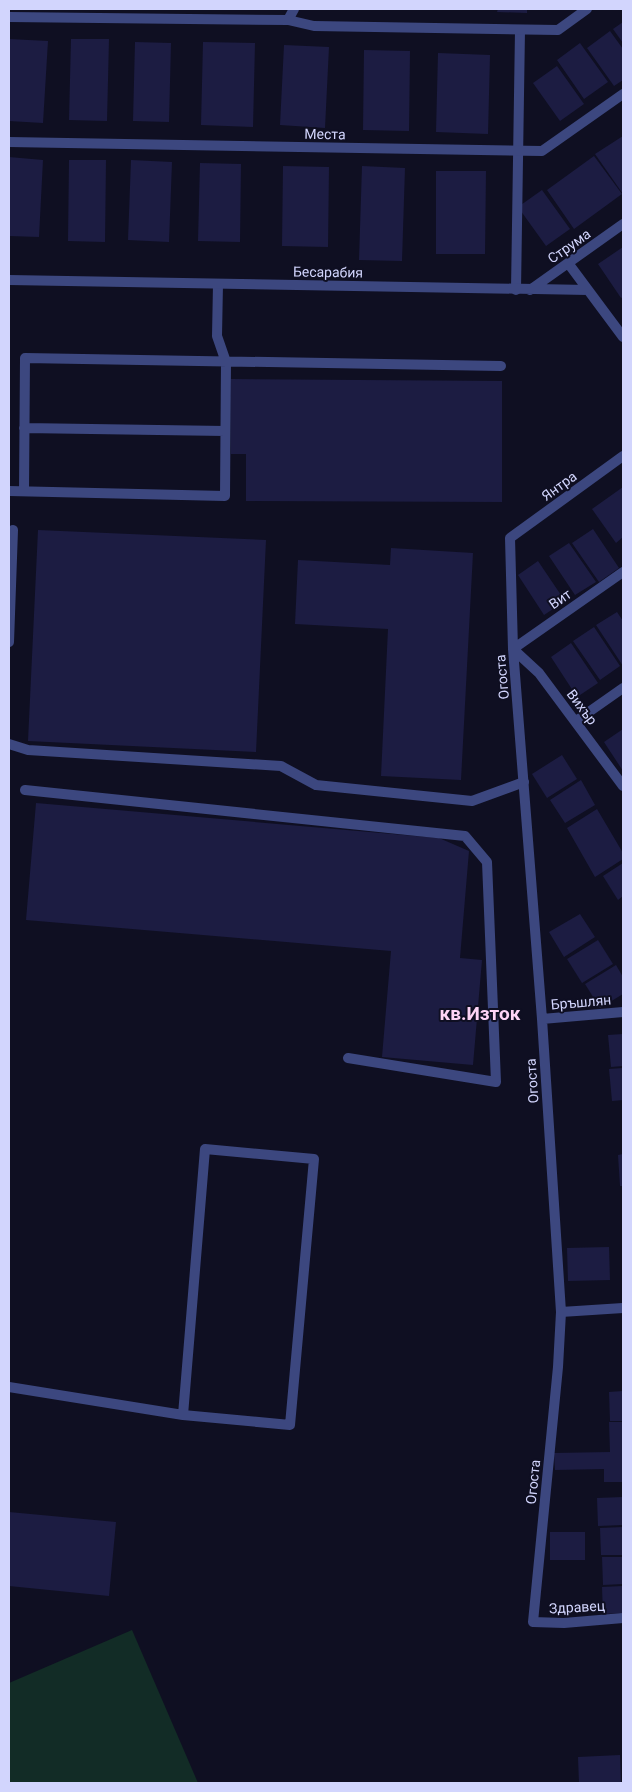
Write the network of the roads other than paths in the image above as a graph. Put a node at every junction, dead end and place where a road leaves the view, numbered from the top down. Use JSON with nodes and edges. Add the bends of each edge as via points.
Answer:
{"nodes":[{"id":1,"x":294,"y":9,"type":"edge"},
{"id":2,"x":587,"y":9,"type":"edge"},
{"id":3,"x":9,"y":17,"type":"edge"},
{"id":4,"x":288,"y":20,"type":"junction"},
{"id":5,"x":520,"y":30,"type":"junction"},
{"id":6,"x":623,"y":94,"type":"edge"},
{"id":7,"x":9,"y":142,"type":"edge"},
{"id":8,"x":518,"y":151,"type":"junction"},
{"id":9,"x":623,"y":224,"type":"edge"},
{"id":10,"x":568,"y":262,"type":"junction"},
{"id":11,"x":9,"y":280,"type":"edge"},
{"id":12,"x":218,"y":284,"type":"junction"},
{"id":13,"x":516,"y":290,"type":"junction"},
{"id":14,"x":530,"y":290,"type":"junction"},
{"id":15,"x":588,"y":290,"type":"junction"},
{"id":16,"x":623,"y":337,"type":"edge"},
{"id":17,"x":226,"y":362,"type":"junction"},
{"id":18,"x":501,"y":366,"type":"dead end"},
{"id":19,"x":24,"y":428,"type":"junction"},
{"id":20,"x":225,"y":430,"type":"junction"},
{"id":21,"x":623,"y":456,"type":"edge"},
{"id":22,"x":9,"y":491,"type":"edge"},
{"id":23,"x":24,"y":491,"type":"junction"},
{"id":24,"x":13,"y":530,"type":"dead end"},
{"id":25,"x":510,"y":538,"type":"joint"},
{"id":26,"x":623,"y":572,"type":"edge"},
{"id":27,"x":9,"y":642,"type":"edge"},
{"id":28,"x":513,"y":649,"type":"junction"},
{"id":29,"x":623,"y":688,"type":"edge"},
{"id":30,"x":576,"y":721,"type":"junction"},
{"id":31,"x":9,"y":744,"type":"edge"},
{"id":32,"x":524,"y":782,"type":"junction"},
{"id":33,"x":623,"y":786,"type":"edge"},
{"id":34,"x":25,"y":790,"type":"dead end"},
{"id":35,"x":623,"y":1012,"type":"edge"},
{"id":36,"x":542,"y":1019,"type":"junction"},
{"id":37,"x":348,"y":1058,"type":"dead end"},
{"id":38,"x":623,"y":1308,"type":"edge"},
{"id":39,"x":561,"y":1312,"type":"junction"},
{"id":40,"x":9,"y":1387,"type":"edge"},
{"id":41,"x":183,"y":1415,"type":"junction"},
{"id":42,"x":623,"y":1618,"type":"edge"},
{"id":43,"x":533,"y":1622,"type":"joint"}],
"edges":[{"from":1,"to":4,"type":"street"},
{"from":2,"to":5,"type":"street","via":[[558,30]]},
{"from":3,"to":4,"type":"street"},
{"from":4,"to":5,"type":"street","via":[[314,26]]},
{"from":5,"to":8,"type":"street"},
{"from":6,"to":8,"type":"street","name":"Места","via":[[542,152]]},
{"from":7,"to":8,"type":"street","name":"Места"},
{"from":8,"to":13,"type":"street"},
{"from":9,"to":10,"type":"street","name":"Струма"},
{"from":10,"to":14,"type":"street","name":"Струма"},
{"from":10,"to":15,"type":"street"},
{"from":11,"to":12,"type":"street","name":"Бесарабия"},
{"from":12,"to":13,"type":"street","name":"Бесарабия"},
{"from":12,"to":17,"type":"street","via":[[217,336]]},
{"from":13,"to":14,"type":"street","name":"Бесарабия"},
{"from":14,"to":15,"type":"street","name":"Бесарабия"},
{"from":15,"to":16,"type":"street"},
{"from":17,"to":18,"type":"street"},
{"from":17,"to":19,"type":"street","via":[[25,358]]},
{"from":17,"to":20,"type":"street"},
{"from":19,"to":20,"type":"street"},
{"from":19,"to":23,"type":"street"},
{"from":20,"to":23,"type":"street","via":[[225,496]]},
{"from":21,"to":25,"type":"street","name":"Янтра"},
{"from":22,"to":23,"type":"street"},
{"from":24,"to":27,"type":"street"},
{"from":25,"to":28,"type":"street","name":"Огоста"},
{"from":26,"to":28,"type":"street","name":"Вит"},
{"from":28,"to":30,"type":"street","name":"Вихър","via":[[539,673]]},
{"from":28,"to":32,"type":"street","name":"Огоста"},
{"from":29,"to":30,"type":"street"},
{"from":30,"to":33,"type":"street","name":"Вихър"},
{"from":31,"to":32,"type":"street","via":[[28,750],[281,766],[316,785],[472,801]]},
{"from":32,"to":36,"type":"street","name":"Огоста"},
{"from":34,"to":37,"type":"street","via":[[465,836],[488,862],[496,1082]]},
{"from":35,"to":36,"type":"street","name":"Бръшлян"},
{"from":36,"to":39,"type":"street","name":"Огоста"},
{"from":38,"to":39,"type":"street"},
{"from":39,"to":43,"type":"street","name":"Огоста"},
{"from":40,"to":41,"type":"street"},
{"from":41,"to":41,"type":"street","via":[[290,1425],[314,1159],[205,1149]]},
{"from":42,"to":43,"type":"street","name":"Здравец"}]}
